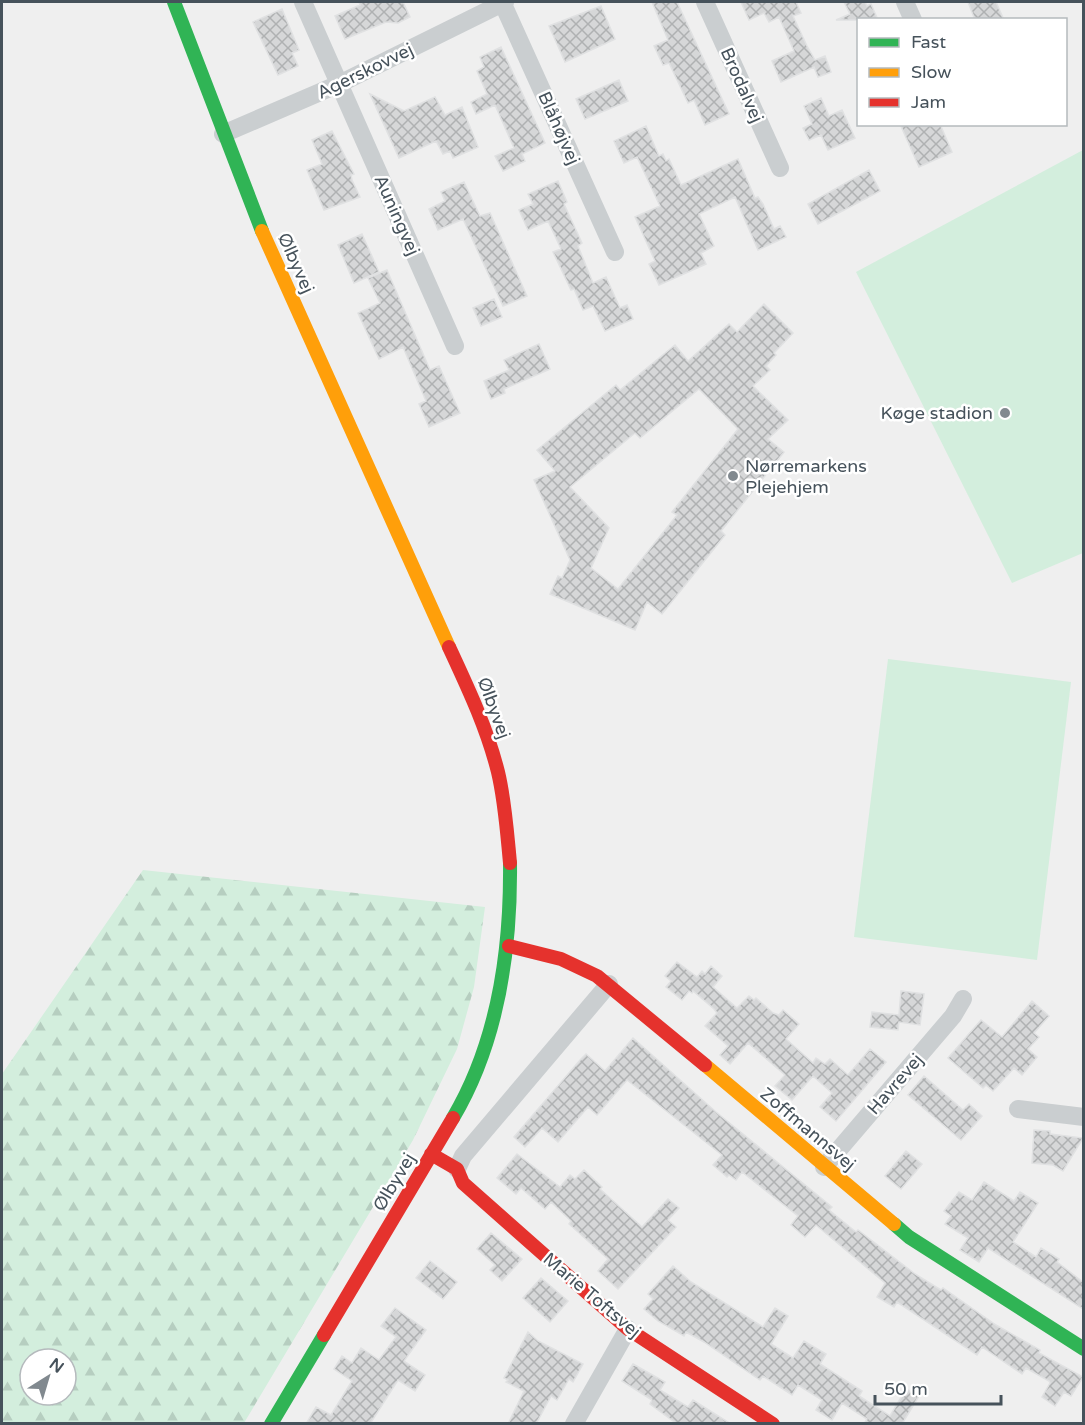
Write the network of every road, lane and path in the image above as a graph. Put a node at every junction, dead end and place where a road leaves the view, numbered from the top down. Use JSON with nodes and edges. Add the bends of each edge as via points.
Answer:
{"nodes":[{"id":1,"x":174,"y":2,"type":"edge"},
{"id":2,"x":303,"y":2,"type":"edge"},
{"id":3,"x":503,"y":2,"type":"edge"},
{"id":4,"x":705,"y":2,"type":"edge"},
{"id":5,"x":905,"y":2,"type":"edge"},
{"id":6,"x":912,"y":18,"type":"edge"},
{"id":7,"x":339,"y":84,"type":"junction"},
{"id":8,"x":223,"y":134,"type":"junction"},
{"id":9,"x":780,"y":168,"type":"dead end"},
{"id":10,"x":615,"y":252,"type":"dead end"},
{"id":11,"x":455,"y":346,"type":"dead end"},
{"id":12,"x":508,"y":946,"type":"junction"},
{"id":13,"x":609,"y":984,"type":"junction"},
{"id":14,"x":963,"y":999,"type":"dead end"},
{"id":15,"x":1018,"y":1110,"type":"dead end"},
{"id":16,"x":1083,"y":1117,"type":"edge"},
{"id":17,"x":432,"y":1154,"type":"junction"},
{"id":18,"x":824,"y":1167,"type":"junction"},
{"id":19,"x":457,"y":1169,"type":"junction"},
{"id":20,"x":628,"y":1329,"type":"junction"},
{"id":21,"x":1083,"y":1349,"type":"edge"},
{"id":22,"x":270,"y":1424,"type":"edge"},
{"id":23,"x":574,"y":1424,"type":"edge"},
{"id":24,"x":773,"y":1424,"type":"edge"}],
"edges":[{"from":1,"to":8,"type":"street","name":"Ølbyvej"},
{"from":2,"to":7,"type":"street","name":"Auningvej"},
{"from":3,"to":7,"type":"street","name":"Agerskovvej"},
{"from":3,"to":10,"type":"street","name":"Blåhøjvej"},
{"from":4,"to":9,"type":"street","name":"Brodalvej"},
{"from":5,"to":6,"type":"street"},
{"from":7,"to":8,"type":"street","name":"Agerskovvej"},
{"from":7,"to":11,"type":"street","name":"Auningvej"},
{"from":8,"to":12,"type":"street","name":"Ølbyvej","via":[[271,252],[477,708],[500,781],[511,863]]},
{"from":12,"to":13,"type":"street","name":"Zoffmannsvej","via":[[565,959]]},
{"from":12,"to":17,"type":"street","name":"Ølbyvej","via":[[482,1059],[466,1096]]},
{"from":13,"to":18,"type":"street","name":"Zoffmannsvej"},
{"from":13,"to":19,"type":"street","via":[[463,1156]]},
{"from":14,"to":18,"type":"street","name":"Havrevej","via":[[953,1016]]},
{"from":15,"to":16,"type":"street"},
{"from":17,"to":19,"type":"street","name":"Marie Toftsvej"},
{"from":17,"to":22,"type":"street","name":"Ølbyvej"},
{"from":18,"to":21,"type":"street","name":"Zoffmannsvej","via":[[909,1237]]},
{"from":19,"to":20,"type":"street","name":"Marie Toftsvej","via":[[463,1183]]},
{"from":20,"to":23,"type":"street"},
{"from":20,"to":24,"type":"street","name":"Marie Toftsvej"}]}
